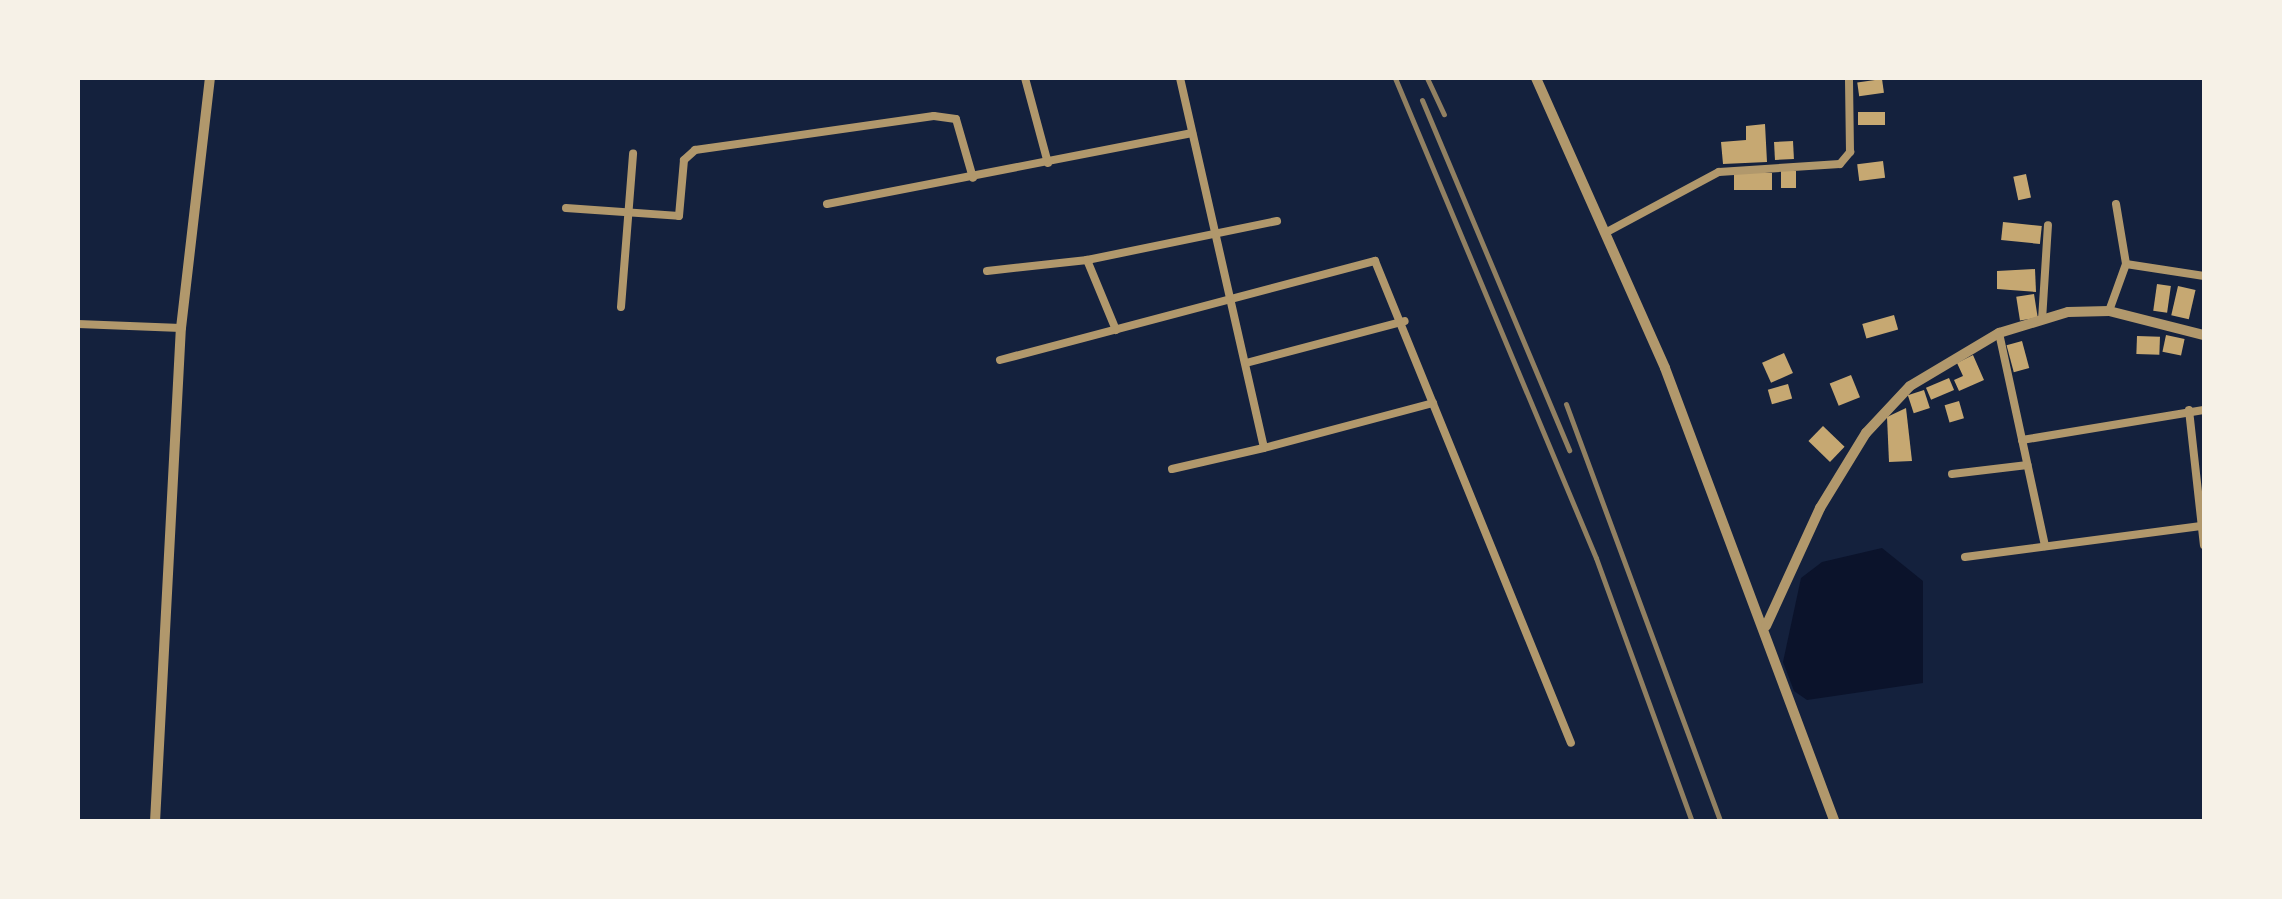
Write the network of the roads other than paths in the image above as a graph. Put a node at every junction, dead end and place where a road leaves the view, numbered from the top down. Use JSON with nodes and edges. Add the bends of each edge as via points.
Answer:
{"nodes":[{"id":1,"x":210,"y":78,"type":"edge"},
{"id":2,"x":1026,"y":78,"type":"edge"},
{"id":3,"x":1180,"y":78,"type":"edge"},
{"id":4,"x":1536,"y":78,"type":"edge"},
{"id":5,"x":1849,"y":78,"type":"edge"},
{"id":6,"x":1192,"y":134,"type":"junction"},
{"id":7,"x":633,"y":153,"type":"dead end"},
{"id":8,"x":1048,"y":163,"type":"junction"},
{"id":9,"x":972,"y":178,"type":"junction"},
{"id":10,"x":827,"y":204,"type":"dead end"},
{"id":11,"x":2116,"y":204,"type":"dead end"},
{"id":12,"x":566,"y":208,"type":"dead end"},
{"id":13,"x":631,"y":214,"type":"junction"},
{"id":14,"x":1277,"y":221,"type":"dead end"},
{"id":15,"x":2048,"y":225,"type":"dead end"},
{"id":16,"x":1604,"y":233,"type":"junction"},
{"id":17,"x":1217,"y":237,"type":"junction"},
{"id":18,"x":1087,"y":260,"type":"junction"},
{"id":19,"x":2126,"y":264,"type":"junction"},
{"id":20,"x":987,"y":271,"type":"dead end"},
{"id":21,"x":2204,"y":276,"type":"edge"},
{"id":22,"x":1234,"y":301,"type":"junction"},
{"id":23,"x":621,"y":307,"type":"dead end"},
{"id":24,"x":2110,"y":311,"type":"junction"},
{"id":25,"x":2042,"y":320,"type":"junction"},
{"id":26,"x":1404,"y":321,"type":"junction"},
{"id":27,"x":78,"y":324,"type":"edge"},
{"id":28,"x":181,"y":328,"type":"junction"},
{"id":29,"x":1116,"y":330,"type":"junction"},
{"id":30,"x":1999,"y":333,"type":"junction"},
{"id":31,"x":2204,"y":334,"type":"edge"},
{"id":32,"x":1000,"y":360,"type":"dead end"},
{"id":33,"x":1246,"y":363,"type":"junction"},
{"id":34,"x":1433,"y":403,"type":"junction"},
{"id":35,"x":2188,"y":410,"type":"junction"},
{"id":36,"x":2204,"y":410,"type":"edge"},
{"id":37,"x":2022,"y":440,"type":"junction"},
{"id":38,"x":1264,"y":448,"type":"junction"},
{"id":39,"x":2027,"y":465,"type":"junction"},
{"id":40,"x":2200,"y":468,"type":"edge"},
{"id":41,"x":1172,"y":469,"type":"dead end"},
{"id":42,"x":1952,"y":474,"type":"dead end"},
{"id":43,"x":2200,"y":526,"type":"junction"},
{"id":44,"x":2204,"y":545,"type":"edge"},
{"id":45,"x":2045,"y":546,"type":"junction"},
{"id":46,"x":1965,"y":557,"type":"dead end"},
{"id":47,"x":1766,"y":626,"type":"junction"},
{"id":48,"x":1571,"y":743,"type":"dead end"},
{"id":49,"x":155,"y":822,"type":"edge"},
{"id":50,"x":1835,"y":822,"type":"edge"}],
"edges":[{"from":1,"to":28,"type":"street"},
{"from":2,"to":8,"type":"street"},
{"from":3,"to":6,"type":"street"},
{"from":4,"to":16,"type":"street"},
{"from":5,"to":16,"type":"street","via":[[1850,152],[1840,164],[1720,172]]},
{"from":6,"to":8,"type":"street"},
{"from":6,"to":17,"type":"street"},
{"from":7,"to":13,"type":"street"},
{"from":8,"to":9,"type":"street"},
{"from":9,"to":10,"type":"street"},
{"from":9,"to":13,"type":"street","via":[[956,119],[934,116],[695,150],[684,160],[681,214]]},
{"from":11,"to":19,"type":"street"},
{"from":12,"to":13,"type":"street"},
{"from":13,"to":23,"type":"street"},
{"from":14,"to":17,"type":"street"},
{"from":15,"to":25,"type":"street"},
{"from":16,"to":47,"type":"street"},
{"from":17,"to":18,"type":"street"},
{"from":17,"to":22,"type":"street"},
{"from":18,"to":20,"type":"street"},
{"from":18,"to":29,"type":"street"},
{"from":19,"to":21,"type":"street"},
{"from":19,"to":24,"type":"street"},
{"from":22,"to":26,"type":"street","via":[[1376,261]]},
{"from":22,"to":29,"type":"street"},
{"from":22,"to":33,"type":"street"},
{"from":24,"to":25,"type":"street"},
{"from":24,"to":31,"type":"street"},
{"from":25,"to":30,"type":"street"},
{"from":26,"to":33,"type":"street"},
{"from":26,"to":34,"type":"street"},
{"from":27,"to":28,"type":"street"},
{"from":28,"to":49,"type":"street"},
{"from":29,"to":32,"type":"street"},
{"from":30,"to":37,"type":"street"},
{"from":30,"to":47,"type":"street","via":[[1910,386],[1866,432],[1820,508]]},
{"from":33,"to":38,"type":"street"},
{"from":34,"to":38,"type":"street"},
{"from":34,"to":48,"type":"street"},
{"from":35,"to":36,"type":"street"},
{"from":35,"to":37,"type":"street"},
{"from":35,"to":40,"type":"street"},
{"from":37,"to":39,"type":"street"},
{"from":38,"to":41,"type":"street"},
{"from":39,"to":42,"type":"street"},
{"from":39,"to":45,"type":"street"},
{"from":40,"to":43,"type":"street"},
{"from":43,"to":44,"type":"street"},
{"from":43,"to":45,"type":"street"},
{"from":45,"to":46,"type":"street"},
{"from":47,"to":50,"type":"street"}]}
